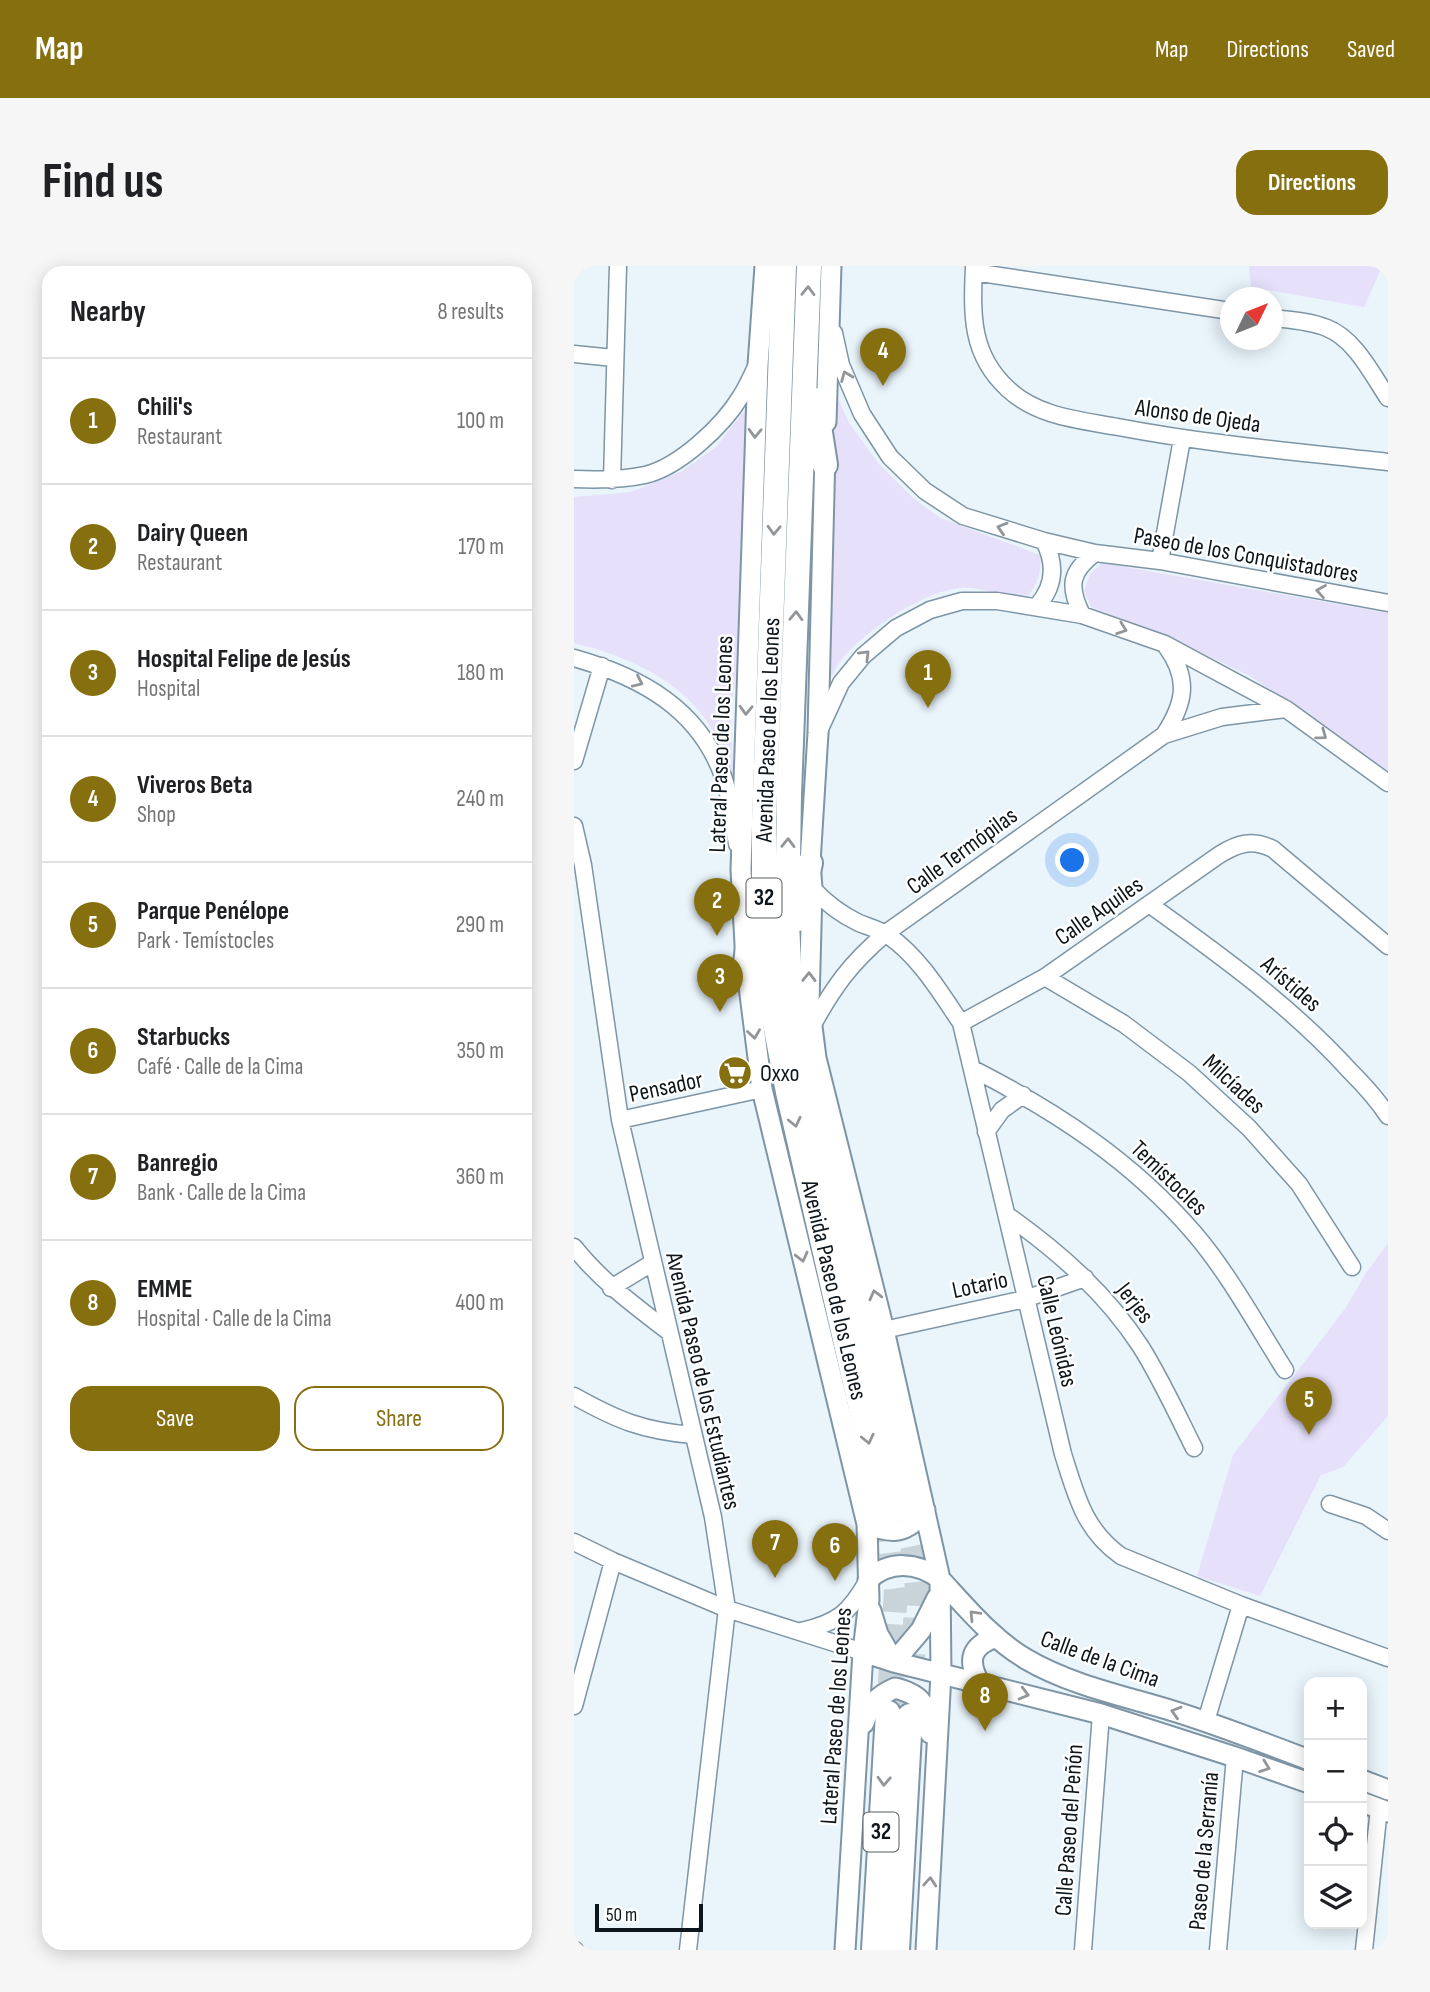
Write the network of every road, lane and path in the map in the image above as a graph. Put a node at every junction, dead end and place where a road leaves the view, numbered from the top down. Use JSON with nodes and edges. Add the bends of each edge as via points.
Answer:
{"nodes":[{"id":1,"x":618,"y":266,"type":"edge"},
{"id":2,"x":766,"y":266,"type":"edge"},
{"id":3,"x":784,"y":266,"type":"edge"},
{"id":4,"x":808,"y":266,"type":"edge"},
{"id":5,"x":831,"y":266,"type":"edge"},
{"id":6,"x":974,"y":269,"type":"edge"},
{"id":7,"x":1220,"y":309,"type":"edge"},
{"id":8,"x":829,"y":313,"type":"junction"},
{"id":9,"x":1283,"y":320,"type":"edge"},
{"id":10,"x":807,"y":342,"type":"junction"},
{"id":11,"x":574,"y":354,"type":"edge"},
{"id":12,"x":614,"y":358,"type":"junction"},
{"id":13,"x":768,"y":367,"type":"junction"},
{"id":14,"x":1388,"y":398,"type":"edge"},
{"id":15,"x":1182,"y":439,"type":"junction"},
{"id":16,"x":1388,"y":462,"type":"edge"},
{"id":17,"x":825,"y":465,"type":"junction"},
{"id":18,"x":574,"y":479,"type":"edge"},
{"id":19,"x":612,"y":480,"type":"junction"},
{"id":20,"x":1044,"y":541,"type":"junction"},
{"id":21,"x":1095,"y":553,"type":"junction"},
{"id":22,"x":1160,"y":561,"type":"junction"},
{"id":23,"x":1388,"y":603,"type":"edge"},
{"id":24,"x":1037,"y":606,"type":"junction"},
{"id":25,"x":1082,"y":615,"type":"junction"},
{"id":26,"x":1165,"y":644,"type":"junction"},
{"id":27,"x":574,"y":658,"type":"edge"},
{"id":28,"x":602,"y":666,"type":"junction"},
{"id":29,"x":1286,"y":709,"type":"junction"},
{"id":30,"x":818,"y":733,"type":"junction"},
{"id":31,"x":1164,"y":735,"type":"junction"},
{"id":32,"x":574,"y":761,"type":"edge"},
{"id":33,"x":1388,"y":783,"type":"edge"},
{"id":34,"x":764,"y":821,"type":"junction"},
{"id":35,"x":574,"y":826,"type":"edge"},
{"id":36,"x":810,"y":863,"type":"junction"},
{"id":37,"x":741,"y":870,"type":"junction"},
{"id":38,"x":811,"y":888,"type":"junction"},
{"id":39,"x":1149,"y":904,"type":"junction"},
{"id":40,"x":886,"y":933,"type":"junction"},
{"id":41,"x":1388,"y":946,"type":"edge"},
{"id":42,"x":788,"y":958,"type":"junction"},
{"id":43,"x":746,"y":963,"type":"junction"},
{"id":44,"x":1045,"y":977,"type":"junction"},
{"id":45,"x":961,"y":1023,"type":"junction"},
{"id":46,"x":811,"y":1028,"type":"junction"},
{"id":47,"x":973,"y":1069,"type":"junction"},
{"id":48,"x":762,"y":1089,"type":"junction"},
{"id":49,"x":1023,"y":1094,"type":"junction"},
{"id":50,"x":1388,"y":1116,"type":"edge"},
{"id":51,"x":620,"y":1120,"type":"junction"},
{"id":52,"x":985,"y":1132,"type":"junction"},
{"id":53,"x":1007,"y":1215,"type":"junction"},
{"id":54,"x":574,"y":1247,"type":"edge"},
{"id":55,"x":652,"y":1263,"type":"junction"},
{"id":56,"x":1353,"y":1267,"type":"dead end"},
{"id":57,"x":1085,"y":1278,"type":"junction"},
{"id":58,"x":611,"y":1287,"type":"junction"},
{"id":59,"x":1025,"y":1299,"type":"junction"},
{"id":60,"x":884,"y":1330,"type":"junction"},
{"id":61,"x":669,"y":1332,"type":"junction"},
{"id":62,"x":1285,"y":1370,"type":"dead end"},
{"id":63,"x":574,"y":1396,"type":"edge"},
{"id":64,"x":693,"y":1435,"type":"junction"},
{"id":65,"x":1194,"y":1448,"type":"dead end"},
{"id":66,"x":1330,"y":1504,"type":"dead end"},
{"id":67,"x":896,"y":1516,"type":"junction"},
{"id":68,"x":1388,"y":1531,"type":"edge"},
{"id":69,"x":574,"y":1542,"type":"edge"},
{"id":70,"x":613,"y":1561,"type":"junction"},
{"id":71,"x":868,"y":1580,"type":"junction"},
{"id":72,"x":940,"y":1584,"type":"junction"},
{"id":73,"x":869,"y":1600,"type":"junction"},
{"id":74,"x":1241,"y":1605,"type":"junction"},
{"id":75,"x":727,"y":1609,"type":"junction"},
{"id":76,"x":799,"y":1632,"type":"junction"},
{"id":77,"x":996,"y":1637,"type":"junction"},
{"id":78,"x":863,"y":1652,"type":"junction"},
{"id":79,"x":1388,"y":1658,"type":"edge"},
{"id":80,"x":894,"y":1662,"type":"junction"},
{"id":81,"x":942,"y":1674,"type":"junction"},
{"id":82,"x":979,"y":1682,"type":"junction"},
{"id":83,"x":574,"y":1706,"type":"edge"},
{"id":84,"x":1101,"y":1714,"type":"junction"},
{"id":85,"x":1206,"y":1721,"type":"junction"},
{"id":86,"x":1235,"y":1757,"type":"junction"},
{"id":87,"x":1304,"y":1758,"type":"edge"},
{"id":88,"x":856,"y":1768,"type":"junction"},
{"id":89,"x":1304,"y":1781,"type":"edge"},
{"id":90,"x":1367,"y":1782,"type":"edge"},
{"id":91,"x":936,"y":1783,"type":"junction"},
{"id":92,"x":1388,"y":1790,"type":"edge"},
{"id":93,"x":1376,"y":1807,"type":"edge"},
{"id":94,"x":688,"y":1950,"type":"edge"},
{"id":95,"x":845,"y":1950,"type":"edge"},
{"id":96,"x":874,"y":1950,"type":"edge"},
{"id":97,"x":897,"y":1950,"type":"edge"},
{"id":98,"x":926,"y":1950,"type":"edge"},
{"id":99,"x":1083,"y":1950,"type":"edge"},
{"id":100,"x":1218,"y":1950,"type":"edge"},
{"id":101,"x":1364,"y":1950,"type":"edge"}],
"edges":[{"from":1,"to":12,"type":"street"},
{"from":2,"to":13,"type":"main road"},
{"from":3,"to":13,"type":"main road","name":"Avenida Paseo de los Leones","number":"32"},
{"from":10,"to":4,"type":"main road","name":"Avenida Paseo de los Leones","number":"32","one_way":true},
{"from":5,"to":8,"type":"street","name":"Avenida Paseo de los Leones"},
{"from":6,"to":7,"type":"street"},
{"from":6,"to":15,"type":"street","name":"Alonso de Ojeda","via":[[973,323],[978,344],[1009,390],[1030,405],[1057,415]]},
{"from":8,"to":17,"type":"street","name":"Avenida Paseo de los Leones"},
{"from":20,"to":8,"type":"street","name":"Paseo de los Conquistadores","one_way":true,"via":[[963,516],[925,491],[890,457],[862,414],[841,365]]},
{"from":9,"to":14,"type":"street","via":[[1318,325],[1339,334],[1362,358]]},
{"from":10,"to":17,"type":"main road"},
{"from":42,"to":10,"type":"main road","name":"Avenida Paseo de los Leones","number":"32","one_way":true,"via":[[790,766]]},
{"from":11,"to":12,"type":"street"},
{"from":12,"to":19,"type":"street"},
{"from":13,"to":19,"type":"street","via":[[717,427],[673,463],[647,475]]},
{"from":13,"to":34,"type":"main road","name":"Avenida Paseo de los Leones","number":"32","one_way":true},
{"from":13,"to":37,"type":"street","name":"Lateral Paseo de los Leones","one_way":true},
{"from":15,"to":16,"type":"street","name":"Alonso de Ojeda"},
{"from":15,"to":22,"type":"street"},
{"from":17,"to":30,"type":"street","name":"Avenida Paseo de los Leones"},
{"from":18,"to":19,"type":"street"},
{"from":20,"to":21,"type":"street","name":"Paseo de los Conquistadores"},
{"from":20,"to":24,"type":"street","via":[[1053,574],[1049,591]]},
{"from":21,"to":22,"type":"street","name":"Paseo de los Conquistadores"},
{"from":21,"to":25,"type":"street","name":"Paseo de los Conquistadores","via":[[1073,580],[1074,600]]},
{"from":23,"to":22,"type":"street","name":"Paseo de los Conquistadores","one_way":true},
{"from":24,"to":25,"type":"street"},
{"from":30,"to":24,"type":"street","one_way":true,"via":[[841,683],[863,656],[896,628],[930,610],[962,601]]},
{"from":25,"to":26,"type":"street","one_way":true},
{"from":26,"to":29,"type":"street"},
{"from":26,"to":31,"type":"street","name":"Calle Termópilas","via":[[1178,665],[1182,690],[1177,714]]},
{"from":27,"to":28,"type":"street"},
{"from":28,"to":32,"type":"street"},
{"from":28,"to":37,"type":"street","one_way":true,"via":[[663,697],[700,733],[723,778]]},
{"from":29,"to":31,"type":"street","name":"Calle Termópilas","via":[[1222,718]]},
{"from":29,"to":33,"type":"street","one_way":true},
{"from":30,"to":36,"type":"street","name":"Avenida Paseo de los Leones"},
{"from":31,"to":40,"type":"street","name":"Calle Termópilas"},
{"from":34,"to":43,"type":"main road"},
{"from":34,"to":67,"type":"main road","name":"Avenida Paseo de los Leones","number":"32","one_way":true,"via":[[764,928],[773,1014],[788,1092]]},
{"from":35,"to":51,"type":"street","name":"Avenida Paseo de los Estudiantes"},
{"from":36,"to":38,"type":"street","name":"Avenida Paseo de los Leones"},
{"from":36,"to":42,"type":"main road"},
{"from":37,"to":43,"type":"street","name":"Lateral Paseo de los Leones"},
{"from":38,"to":40,"type":"street","name":"Calle Leónidas","via":[[847,917]]},
{"from":46,"to":38,"type":"street","name":"Avenida Paseo de los Leones","one_way":true},
{"from":39,"to":41,"type":"street","name":"Calle Aquiles","via":[[1234,846],[1263,844],[1292,863]]},
{"from":39,"to":44,"type":"street","name":"Calle Aquiles"},
{"from":39,"to":50,"type":"street","name":"Arístides","via":[[1292,1013],[1336,1055]]},
{"from":40,"to":45,"type":"street","name":"Calle Leónidas","via":[[914,958]]},
{"from":40,"to":46,"type":"street","name":"Calle Termópilas","via":[[848,968]]},
{"from":42,"to":67,"type":"main road","name":"Avenida Paseo de los Leones","number":"32","via":[[808,1088]]},
{"from":43,"to":48,"type":"street","name":"Lateral Paseo de los Leones","one_way":true},
{"from":44,"to":45,"type":"street","name":"Calle Aquiles"},
{"from":44,"to":56,"type":"street","name":"Milcíades","via":[[1124,1024],[1189,1073],[1249,1128],[1299,1185]]},
{"from":45,"to":47,"type":"street","name":"Calle Leónidas"},
{"from":60,"to":46,"type":"street","name":"Avenida Paseo de los Leones","one_way":true},
{"from":47,"to":49,"type":"street","name":"Temístocles"},
{"from":47,"to":52,"type":"street","name":"Calle Leónidas"},
{"from":48,"to":51,"type":"street","name":"Pensador"},
{"from":48,"to":67,"type":"street","name":"Lateral Paseo de los Leones","one_way":true},
{"from":49,"to":52,"type":"street","via":[[1002,1110]]},
{"from":49,"to":62,"type":"street","name":"Temístocles","via":[[1068,1122],[1157,1194],[1224,1273]]},
{"from":51,"to":55,"type":"street","name":"Avenida Paseo de los Estudiantes"},
{"from":52,"to":53,"type":"street","name":"Calle Leónidas"},
{"from":53,"to":57,"type":"street","name":"Jerjes"},
{"from":53,"to":59,"type":"street","name":"Calle Leónidas"},
{"from":54,"to":58,"type":"street"},
{"from":55,"to":58,"type":"street"},
{"from":55,"to":61,"type":"street","name":"Avenida Paseo de los Estudiantes"},
{"from":57,"to":59,"type":"street","name":"Lotario"},
{"from":57,"to":65,"type":"street","name":"Jerjes","via":[[1140,1346]]},
{"from":58,"to":61,"type":"street"},
{"from":59,"to":60,"type":"street","name":"Lotario"},
{"from":59,"to":74,"type":"street","name":"Calle Leónidas","via":[[1063,1454],[1090,1525],[1105,1545],[1121,1556]]},
{"from":60,"to":67,"type":"street","name":"Avenida Paseo de los Leones"},
{"from":61,"to":64,"type":"street","name":"Avenida Paseo de los Estudiantes"},
{"from":63,"to":64,"type":"street","via":[[640,1428]]},
{"from":64,"to":75,"type":"street","name":"Avenida Paseo de los Estudiantes","via":[[717,1539]]},
{"from":66,"to":68,"type":"street","via":[[1366,1516]]},
{"from":67,"to":71,"type":"street","name":"Lateral Paseo de los Leones"},
{"from":67,"to":72,"type":"street","name":"Avenida Paseo de los Leones"},
{"from":69,"to":70,"type":"street","name":"Calle de la Cima"},
{"from":70,"to":75,"type":"street","name":"Calle de la Cima"},
{"from":70,"to":83,"type":"street"},
{"from":71,"to":72,"type":"street","name":"Calle de la Cima","via":[[885,1567],[906,1565],[930,1571]]},
{"from":71,"to":73,"type":"street","name":"Lateral Paseo de los Leones"},
{"from":71,"to":76,"type":"street","via":[[843,1615]]},
{"from":77,"to":72,"type":"street","name":"Calle de la Cima","one_way":true},
{"from":72,"to":80,"type":"street","via":[[934,1608]]},
{"from":72,"to":81,"type":"street","name":"Avenida Paseo de los Leones"},
{"from":73,"to":78,"type":"street","name":"Lateral Paseo de los Leones"},
{"from":73,"to":80,"type":"street","via":[[874,1623]]},
{"from":74,"to":79,"type":"street","name":"Calle Leónidas"},
{"from":74,"to":85,"type":"street"},
{"from":75,"to":76,"type":"street","name":"Calle de la Cima"},
{"from":75,"to":94,"type":"street","name":"Avenida Paseo de los Estudiantes"},
{"from":76,"to":78,"type":"street","name":"Calle de la Cima"},
{"from":77,"to":82,"type":"street","via":[[982,1642],[973,1654],[972,1669]]},
{"from":85,"to":77,"type":"street","name":"Calle de la Cima","one_way":true,"via":[[1055,1673]]},
{"from":78,"to":80,"type":"street","name":"Calle de la Cima"},
{"from":78,"to":88,"type":"street","name":"Lateral Paseo de los Leones"},
{"from":80,"to":81,"type":"street","name":"Calle de la Cima"},
{"from":81,"to":82,"type":"street","name":"Calle de la Cima"},
{"from":81,"to":91,"type":"street"},
{"from":82,"to":84,"type":"street","name":"Calle de la Cima","one_way":true},
{"from":84,"to":86,"type":"street","name":"Calle de la Cima"},
{"from":84,"to":99,"type":"street","name":"Calle Paseo del Peñón"},
{"from":85,"to":87,"type":"street","name":"Calle de la Cima"},
{"from":86,"to":89,"type":"street","name":"Calle de la Cima","one_way":true},
{"from":86,"to":100,"type":"street","name":"Paseo de la Serranía"},
{"from":88,"to":91,"type":"street","via":[[869,1707],[879,1695],[895,1688],[919,1698],[927,1710]]},
{"from":88,"to":95,"type":"street","name":"Lateral Paseo de los Leones"},
{"from":90,"to":92,"type":"street"},
{"from":98,"to":91,"type":"street","one_way":true},
{"from":93,"to":101,"type":"street"},
{"from":97,"to":96,"type":"main road","number":"32","one_way":true,"via":[[899,1714]]}]}
